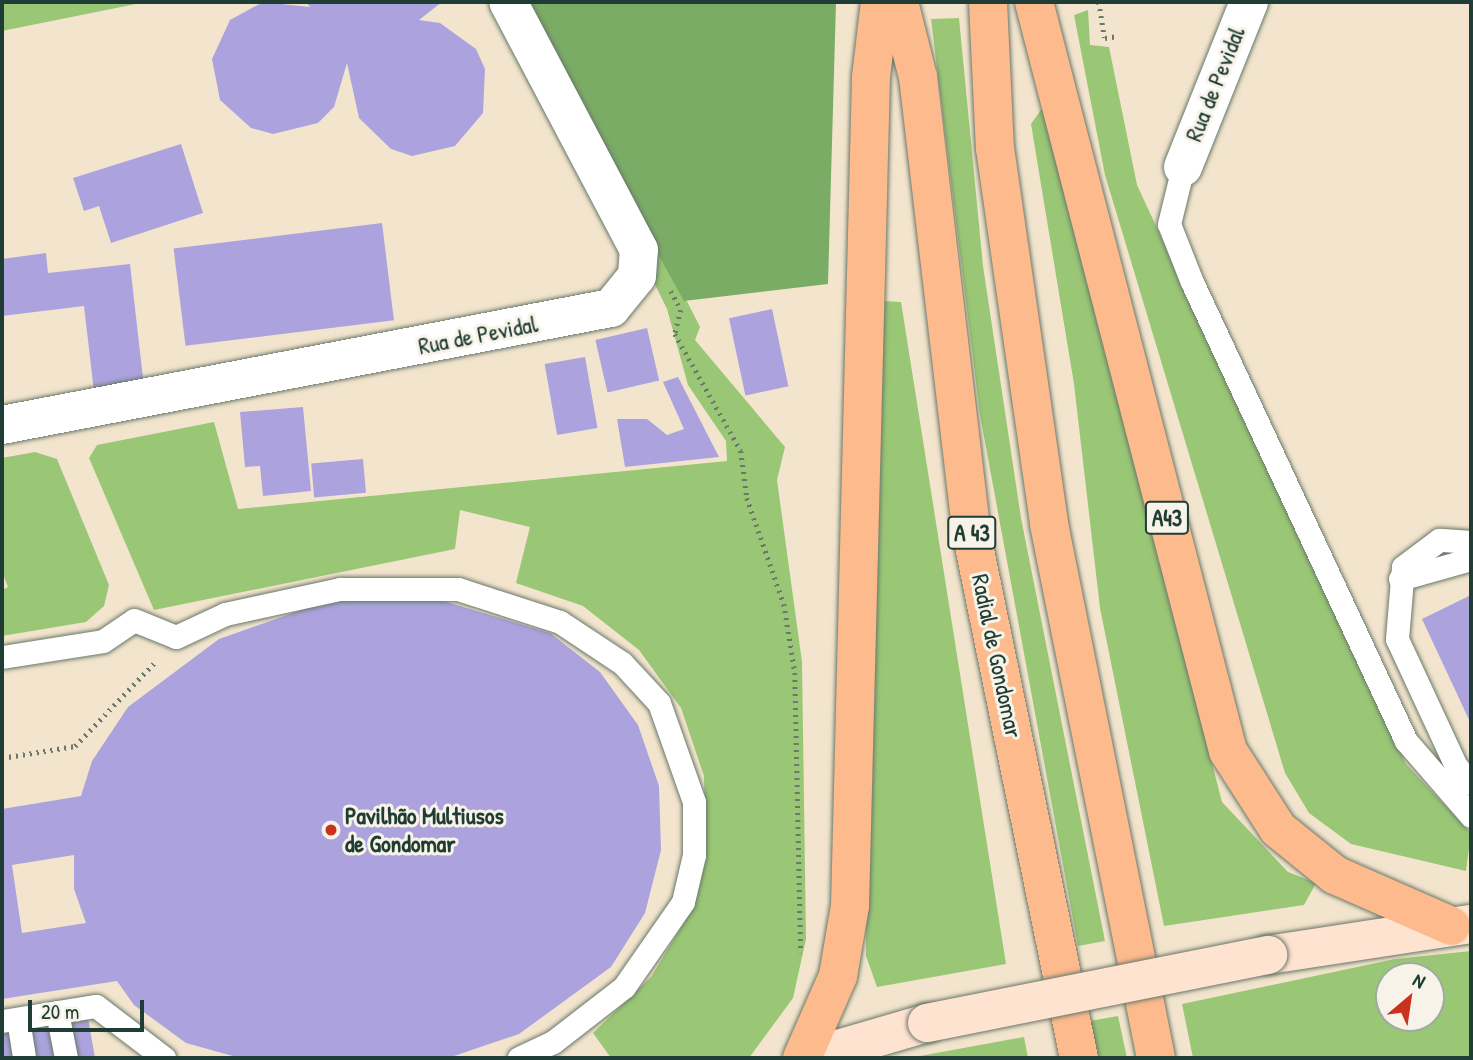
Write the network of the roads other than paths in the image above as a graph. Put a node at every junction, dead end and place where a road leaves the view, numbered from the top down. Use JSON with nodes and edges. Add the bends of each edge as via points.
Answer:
{"nodes":[{"id":1,"x":508,"y":2,"type":"edge"},
{"id":2,"x":880,"y":2,"type":"edge"},
{"id":3,"x":899,"y":2,"type":"edge"},
{"id":4,"x":988,"y":2,"type":"edge"},
{"id":5,"x":1034,"y":2,"type":"edge"},
{"id":6,"x":1249,"y":2,"type":"edge"},
{"id":7,"x":1183,"y":167,"type":"joint"},
{"id":8,"x":2,"y":425,"type":"edge"},
{"id":9,"x":1471,"y":541,"type":"edge"},
{"id":10,"x":1471,"y":559,"type":"edge"},
{"id":11,"x":1400,"y":579,"type":"junction"},
{"id":12,"x":2,"y":657,"type":"edge"},
{"id":13,"x":1471,"y":783,"type":"edge"},
{"id":14,"x":1471,"y":816,"type":"edge"},
{"id":15,"x":1461,"y":925,"type":"edge"},
{"id":16,"x":57,"y":1012,"type":"junction"},
{"id":17,"x":10,"y":1020,"type":"edge"},
{"id":18,"x":24,"y":1058,"type":"edge"},
{"id":19,"x":66,"y":1058,"type":"edge"},
{"id":20,"x":164,"y":1058,"type":"edge"},
{"id":21,"x":519,"y":1058,"type":"edge"},
{"id":22,"x":804,"y":1058,"type":"edge"},
{"id":23,"x":1079,"y":1058,"type":"edge"},
{"id":24,"x":1156,"y":1058,"type":"edge"}],
"edges":[{"from":1,"to":8,"type":"street","name":"Rua de Pevidal","via":[[639,250],[637,276],[611,308]]},
{"from":2,"to":22,"type":"highway","via":[[871,77],[850,906],[838,976]]},
{"from":3,"to":23,"type":"highway","name":"Radial de Gondomar","number":"A 43","via":[[918,77],[972,536]]},
{"from":4,"to":24,"type":"highway","via":[[995,148],[1049,524]]},
{"from":5,"to":15,"type":"highway","number":"A43","via":[[1228,751],[1278,830],[1335,875]]},
{"from":6,"to":7,"type":"street","name":"Rua de Pevidal"},
{"from":7,"to":14,"type":"lane","via":[[1169,225],[1192,282],[1406,741]]},
{"from":9,"to":11,"type":"lane","via":[[1439,540],[1420,550]]},
{"from":10,"to":11,"type":"lane"},
{"from":11,"to":13,"type":"lane","via":[[1397,639],[1456,766]]},
{"from":12,"to":21,"type":"lane","via":[[103,641],[134,620],[176,636],[225,614],[340,589],[458,589],[560,622],[622,663],[659,703],[694,802],[694,855],[683,902],[624,987],[553,1042]]},
{"from":15,"to":22,"type":"main road","bridge":true,"via":[[1268,955],[927,1023]]},
{"from":16,"to":17,"type":"lane"},
{"from":16,"to":19,"type":"lane"},
{"from":16,"to":20,"type":"lane","via":[[96,1006]]},
{"from":17,"to":18,"type":"lane"}]}
